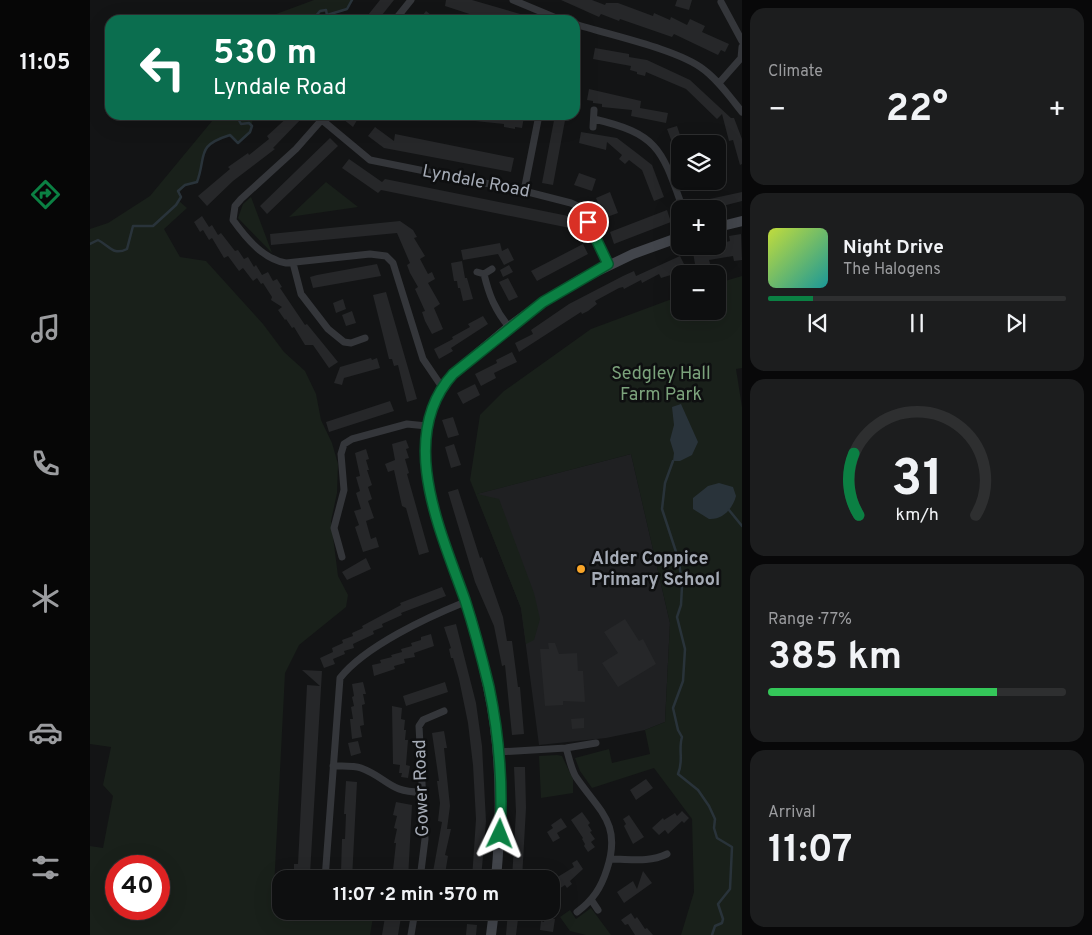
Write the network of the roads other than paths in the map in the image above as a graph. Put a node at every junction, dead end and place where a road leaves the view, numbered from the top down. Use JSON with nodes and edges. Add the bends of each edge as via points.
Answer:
{"nodes":[{"id":1,"x":411,"y":0,"type":"edge"},
{"id":2,"x":513,"y":0,"type":"edge"},
{"id":3,"x":721,"y":2,"type":"dead end"},
{"id":4,"x":399,"y":15,"type":"edge"},
{"id":5,"x":548,"y":15,"type":"edge"},
{"id":6,"x":580,"y":26,"type":"edge"},
{"id":7,"x":742,"y":41,"type":"edge"},
{"id":8,"x":742,"y":47,"type":"edge"},
{"id":9,"x":719,"y":84,"type":"junction"},
{"id":10,"x":594,"y":110,"type":"dead end"},
{"id":11,"x":742,"y":112,"type":"edge"},
{"id":12,"x":322,"y":120,"type":"edge"},
{"id":13,"x":326,"y":120,"type":"edge"},
{"id":14,"x":538,"y":120,"type":"edge"},
{"id":15,"x":524,"y":190,"type":"junction"},
{"id":16,"x":680,"y":200,"type":"edge"},
{"id":17,"x":742,"y":221,"type":"edge"},
{"id":18,"x":726,"y":225,"type":"edge"},
{"id":19,"x":671,"y":240,"type":"edge"},
{"id":20,"x":293,"y":263,"type":"junction"},
{"id":21,"x":608,"y":264,"type":"junction"},
{"id":22,"x":492,"y":270,"type":"dead end"},
{"id":23,"x":509,"y":327,"type":"junction"},
{"id":24,"x":365,"y":338,"type":"dead end"},
{"id":25,"x":442,"y":387,"type":"junction"},
{"id":26,"x":428,"y":426,"type":"junction"},
{"id":27,"x":342,"y":557,"type":"dead end"},
{"id":28,"x":466,"y":602,"type":"junction"},
{"id":29,"x":444,"y":711,"type":"dead end"},
{"id":30,"x":596,"y":743,"type":"dead end"},
{"id":31,"x":566,"y":748,"type":"junction"},
{"id":32,"x":498,"y":752,"type":"junction"},
{"id":33,"x":333,"y":766,"type":"junction"},
{"id":34,"x":423,"y":792,"type":"junction"},
{"id":35,"x":667,"y":854,"type":"dead end"},
{"id":36,"x":610,"y":859,"type":"junction"},
{"id":37,"x":326,"y":870,"type":"edge"},
{"id":38,"x":421,"y":870,"type":"edge"},
{"id":39,"x":497,"y":870,"type":"edge"},
{"id":40,"x":592,"y":901,"type":"junction"},
{"id":41,"x":598,"y":910,"type":"dead end"},
{"id":42,"x":577,"y":912,"type":"dead end"},
{"id":43,"x":414,"y":920,"type":"edge"},
{"id":44,"x":492,"y":920,"type":"edge"},
{"id":45,"x":411,"y":935,"type":"edge"},
{"id":46,"x":491,"y":935,"type":"edge"}],
"edges":[{"from":1,"to":4,"type":"street"},
{"from":2,"to":5,"type":"street"},
{"from":3,"to":7,"type":"street"},
{"from":6,"to":9,"type":"street","via":[[685,57]]},
{"from":8,"to":9,"type":"street","via":[[741,58]]},
{"from":9,"to":11,"type":"street"},
{"from":10,"to":16,"type":"street","via":[[593,123],[626,128],[648,139],[668,166]]},
{"from":12,"to":20,"type":"street","via":[[296,149],[241,198],[233,213],[233,220],[268,257],[278,262]]},
{"from":13,"to":15,"type":"street","name":"Lyndale Road","via":[[370,160]]},
{"from":14,"to":15,"type":"street"},
{"from":15,"to":21,"type":"street","name":"Lyndale Road","via":[[582,208]]},
{"from":17,"to":18,"type":"street"},
{"from":19,"to":21,"type":"street"},
{"from":20,"to":24,"type":"street","via":[[301,294],[328,329],[344,342]]},
{"from":20,"to":25,"type":"street","via":[[370,254],[386,256],[393,263],[423,359]]},
{"from":21,"to":23,"type":"street","via":[[543,302]]},
{"from":22,"to":23,"type":"street","via":[[480,273],[490,299]]},
{"from":23,"to":25,"type":"street"},
{"from":25,"to":26,"type":"street"},
{"from":26,"to":27,"type":"street","via":[[407,424],[344,444],[341,454],[344,490],[334,528]]},
{"from":26,"to":28,"type":"street","via":[[426,469],[429,487],[447,554]]},
{"from":28,"to":32,"type":"street","via":[[489,688]]},
{"from":28,"to":33,"type":"street","via":[[430,616],[373,650],[344,673],[338,691]]},
{"from":29,"to":34,"type":"street","name":"Gower Road","via":[[423,720],[419,726]]},
{"from":30,"to":31,"type":"street"},
{"from":31,"to":32,"type":"street"},
{"from":31,"to":36,"type":"street","via":[[575,775],[608,821],[613,839]]},
{"from":32,"to":39,"type":"street","via":[[501,816]]},
{"from":33,"to":34,"type":"street","via":[[358,767],[396,789]]},
{"from":33,"to":37,"type":"street"},
{"from":34,"to":38,"type":"street","name":"Gower Road","via":[[425,839]]},
{"from":35,"to":36,"type":"street","via":[[642,861]]},
{"from":36,"to":40,"type":"street","via":[[602,886]]},
{"from":40,"to":41,"type":"street"},
{"from":40,"to":42,"type":"street"},
{"from":43,"to":45,"type":"street"},
{"from":44,"to":46,"type":"street"}]}
